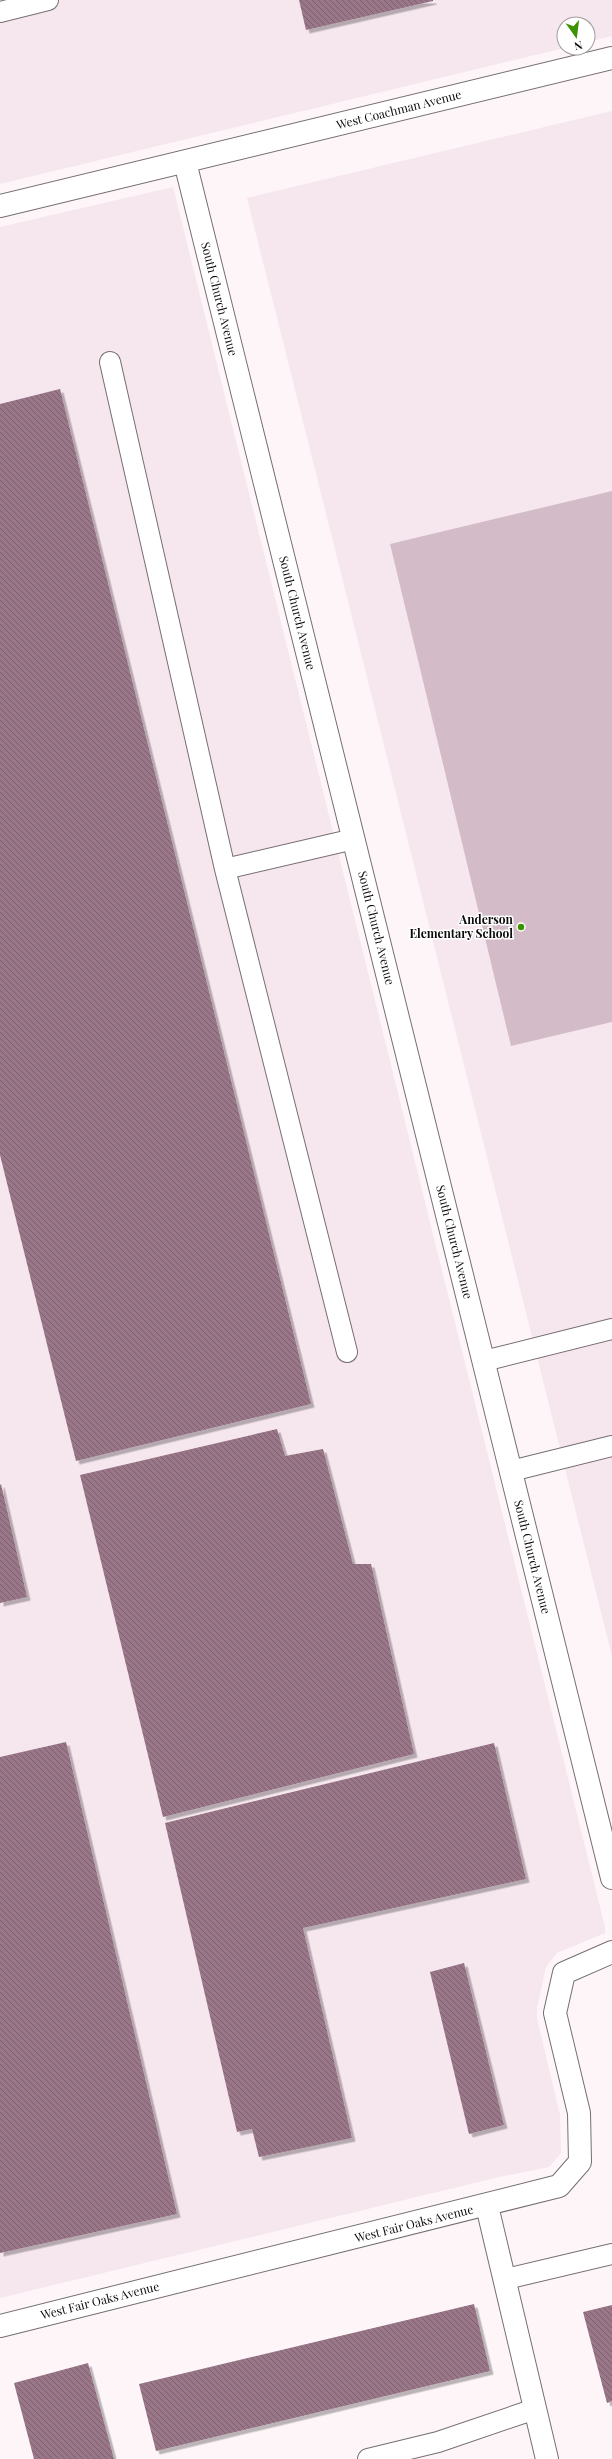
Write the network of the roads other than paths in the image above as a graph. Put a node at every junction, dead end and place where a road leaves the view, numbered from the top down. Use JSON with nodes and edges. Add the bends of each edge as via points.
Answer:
{"nodes":[{"id":1,"x":48,"y":0,"type":"edge"},
{"id":2,"x":0,"y":12,"type":"edge"},
{"id":3,"x":612,"y":58,"type":"edge"},
{"id":4,"x":185,"y":162,"type":"junction"},
{"id":5,"x":0,"y":206,"type":"edge"},
{"id":6,"x":110,"y":362,"type":"dead end"},
{"id":7,"x":354,"y":839,"type":"junction"},
{"id":8,"x":225,"y":869,"type":"junction"},
{"id":9,"x":612,"y":1329,"type":"edge"},
{"id":10,"x":347,"y":1352,"type":"dead end"},
{"id":11,"x":484,"y":1361,"type":"junction"},
{"id":12,"x":612,"y":1446,"type":"edge"},
{"id":13,"x":510,"y":1471,"type":"junction"},
{"id":14,"x":612,"y":1878,"type":"edge"},
{"id":15,"x":612,"y":1952,"type":"edge"},
{"id":16,"x":488,"y":2206,"type":"junction"},
{"id":17,"x":612,"y":2254,"type":"edge"},
{"id":18,"x":506,"y":2279,"type":"junction"},
{"id":19,"x":0,"y":2326,"type":"edge"},
{"id":20,"x":536,"y":2409,"type":"junction"},
{"id":21,"x":368,"y":2459,"type":"edge"},
{"id":22,"x":547,"y":2459,"type":"edge"}],
"edges":[{"from":1,"to":2,"type":"lane"},
{"from":3,"to":4,"type":"street","name":"West Coachman Avenue"},
{"from":4,"to":5,"type":"street"},
{"from":4,"to":7,"type":"street","name":"South Church Avenue"},
{"from":6,"to":8,"type":"lane"},
{"from":7,"to":8,"type":"lane"},
{"from":7,"to":11,"type":"street","name":"South Church Avenue"},
{"from":8,"to":10,"type":"lane"},
{"from":9,"to":11,"type":"lane"},
{"from":11,"to":13,"type":"street","name":"South Church Avenue"},
{"from":12,"to":13,"type":"lane"},
{"from":13,"to":14,"type":"street","name":"South Church Avenue"},
{"from":15,"to":16,"type":"street","name":"West Fair Oaks Avenue","via":[[564,1973],[555,2013],[579,2113],[580,2162],[559,2186]]},
{"from":16,"to":18,"type":"street"},
{"from":16,"to":19,"type":"street","name":"West Fair Oaks Avenue"},
{"from":17,"to":18,"type":"lane"},
{"from":18,"to":20,"type":"street"},
{"from":20,"to":21,"type":"lane","via":[[438,2442]]},
{"from":20,"to":22,"type":"street"}]}
